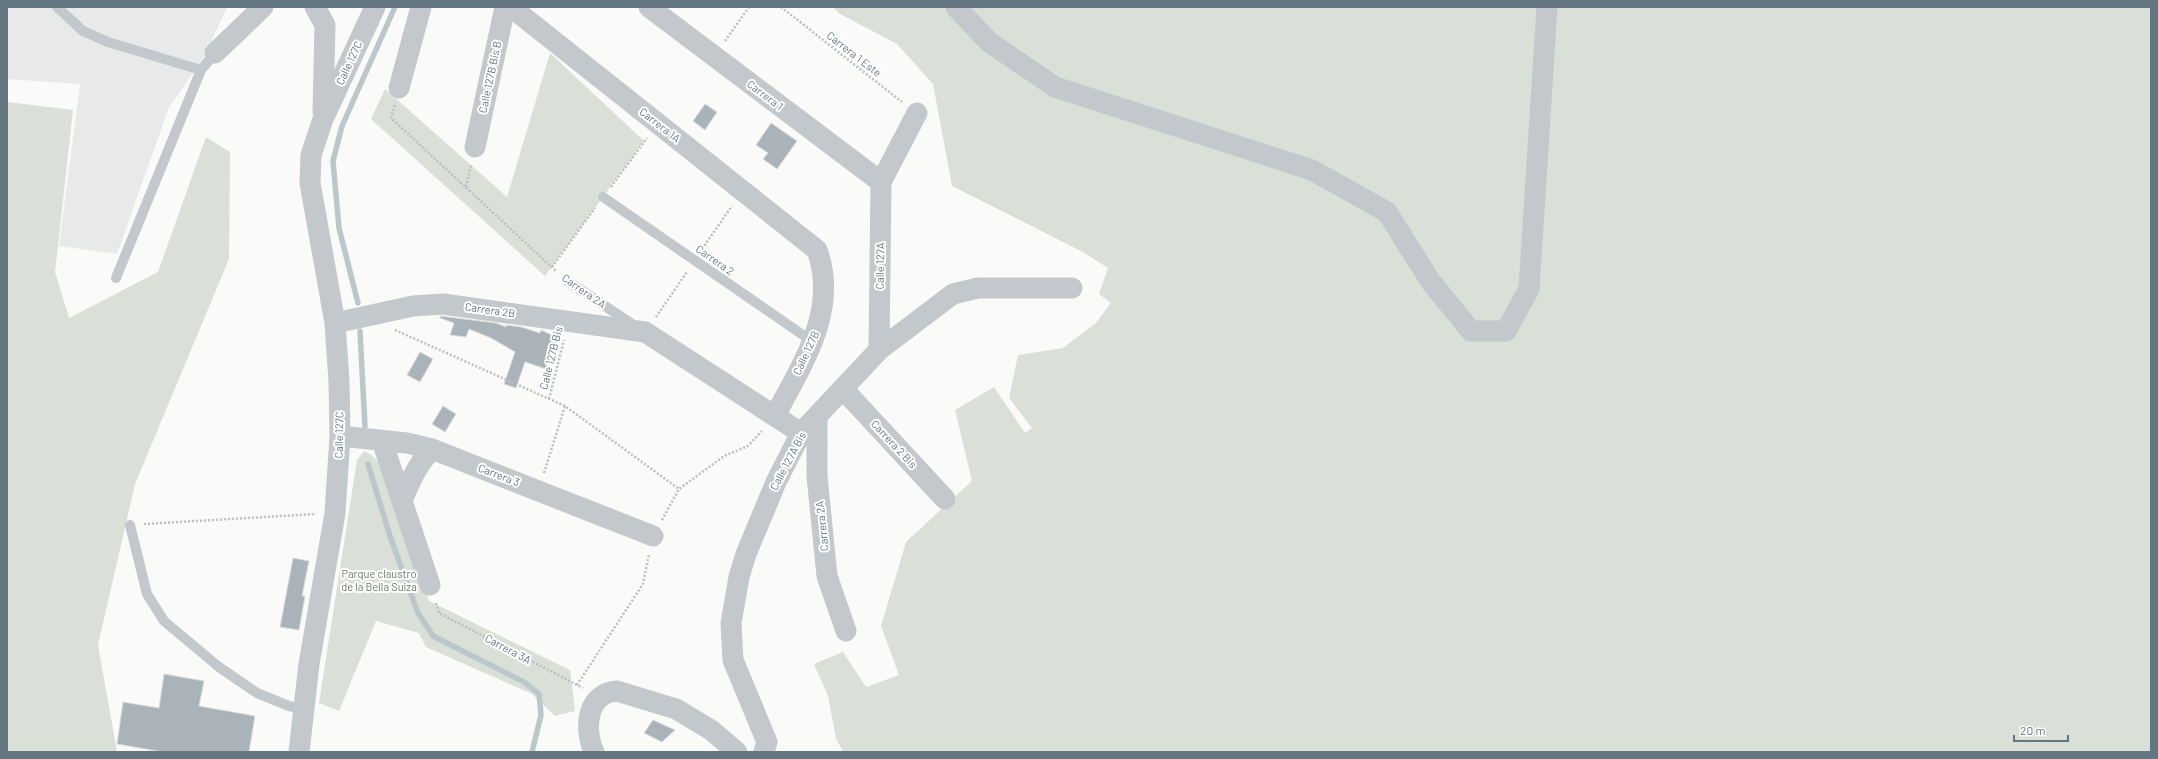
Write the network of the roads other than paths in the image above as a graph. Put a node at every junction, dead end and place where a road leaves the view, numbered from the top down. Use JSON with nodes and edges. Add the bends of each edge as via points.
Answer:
{"nodes":[{"id":1,"x":57,"y":7,"type":"edge"},
{"id":2,"x":263,"y":7,"type":"edge"},
{"id":3,"x":315,"y":7,"type":"edge"},
{"id":4,"x":375,"y":7,"type":"edge"},
{"id":5,"x":421,"y":7,"type":"edge"},
{"id":6,"x":505,"y":7,"type":"edge"},
{"id":7,"x":511,"y":7,"type":"edge"},
{"id":8,"x":649,"y":7,"type":"edge"},
{"id":9,"x":956,"y":7,"type":"edge"},
{"id":10,"x":1547,"y":7,"type":"edge"},
{"id":11,"x":215,"y":53,"type":"joint"},
{"id":12,"x":201,"y":70,"type":"junction"},
{"id":13,"x":399,"y":88,"type":"dead end"},
{"id":14,"x":917,"y":113,"type":"road end"},
{"id":15,"x":322,"y":119,"type":"junction"},
{"id":16,"x":475,"y":147,"type":"dead end"},
{"id":17,"x":881,"y":182,"type":"junction"},
{"id":18,"x":603,"y":197,"type":"dead end"},
{"id":19,"x":809,"y":242,"type":"joint"},
{"id":20,"x":116,"y":278,"type":"dead end"},
{"id":21,"x":566,"y":280,"type":"road end"},
{"id":22,"x":1072,"y":288,"type":"dead end"},
{"id":23,"x":335,"y":323,"type":"junction"},
{"id":24,"x":645,"y":332,"type":"junction"},
{"id":25,"x":813,"y":342,"type":"junction"},
{"id":26,"x":879,"y":350,"type":"junction"},
{"id":27,"x":843,"y":389,"type":"junction"},
{"id":28,"x":775,"y":416,"type":"junction"},
{"id":29,"x":817,"y":417,"type":"junction"},
{"id":30,"x":801,"y":433,"type":"junction"},
{"id":31,"x":340,"y":436,"type":"junction"},
{"id":32,"x":382,"y":441,"type":"junction"},
{"id":33,"x":432,"y":449,"type":"junction"},
{"id":34,"x":945,"y":499,"type":"dead end"},
{"id":35,"x":402,"y":501,"type":"junction"},
{"id":36,"x":130,"y":525,"type":"road end"},
{"id":37,"x":653,"y":536,"type":"dead end"},
{"id":38,"x":430,"y":585,"type":"road end"},
{"id":39,"x":846,"y":631,"type":"dead end"},
{"id":40,"x":303,"y":709,"type":"junction"},
{"id":41,"x":299,"y":752,"type":"edge"},
{"id":42,"x":594,"y":752,"type":"edge"},
{"id":43,"x":737,"y":752,"type":"edge"},
{"id":44,"x":764,"y":752,"type":"edge"}],
"edges":[{"from":1,"to":12,"type":"lane","via":[[89,34]]},
{"from":2,"to":11,"type":"street"},
{"from":3,"to":15,"type":"street","name":"Calle 127C","via":[[325,25]]},
{"from":4,"to":15,"type":"street","name":"Calle 127C"},
{"from":5,"to":13,"type":"street"},
{"from":6,"to":16,"type":"street","name":"Calle 127B Bis B"},
{"from":7,"to":19,"type":"street","name":"Carrera 1A"},
{"from":8,"to":17,"type":"street","name":"Carrera 1"},
{"from":9,"to":10,"type":"street","via":[[989,42],[1055,87],[1312,170],[1387,212],[1431,282],[1471,331],[1506,330],[1529,289]]},
{"from":11,"to":12,"type":"lane"},
{"from":12,"to":20,"type":"lane"},
{"from":14,"to":17,"type":"street"},
{"from":15,"to":23,"type":"street","name":"Calle 127C","via":[[311,155],[310,183]]},
{"from":17,"to":26,"type":"street","name":"Calle 127A"},
{"from":18,"to":25,"type":"lane","name":"Carrera 2"},
{"from":19,"to":25,"type":"street","name":"Calle 127B","via":[[819,255],[824,283],[822,313]]},
{"from":21,"to":24,"type":"lane","name":"Carrera 2A"},
{"from":22,"to":26,"type":"street","name":"Calle 127A Bis","via":[[978,288],[954,294]]},
{"from":23,"to":24,"type":"street","name":"Carrera 2B","via":[[412,306],[443,304]]},
{"from":23,"to":31,"type":"street","name":"Calle 127C"},
{"from":24,"to":28,"type":"street","name":"Carrera 2A"},
{"from":25,"to":28,"type":"street","name":"Calle 127B"},
{"from":26,"to":27,"type":"street","name":"Calle 127A Bis"},
{"from":27,"to":29,"type":"street","name":"Calle 127A Bis"},
{"from":27,"to":34,"type":"street","name":"Carrera 2 Bis"},
{"from":28,"to":30,"type":"street","name":"Carrera 2A"},
{"from":29,"to":30,"type":"street","name":"Calle 127A Bis"},
{"from":29,"to":39,"type":"street","name":"Carrera 2A","via":[[817,476],[827,576]]},
{"from":30,"to":44,"type":"street","name":"Calle 127A Bis","via":[[776,482],[746,554],[730,623],[733,660],[767,742]]},
{"from":31,"to":32,"type":"street","name":"Carrera 3"},
{"from":31,"to":40,"type":"street","name":"Calle 127C","via":[[335,513]]},
{"from":32,"to":33,"type":"street","name":"Carrera 3"},
{"from":32,"to":35,"type":"street"},
{"from":33,"to":35,"type":"street","via":[[413,474]]},
{"from":33,"to":37,"type":"street","name":"Carrera 3"},
{"from":35,"to":38,"type":"street"},
{"from":36,"to":40,"type":"lane","via":[[147,594],[164,621],[219,667],[257,693]]},
{"from":40,"to":41,"type":"street","name":"Calle 127C"},
{"from":42,"to":43,"type":"street","via":[[587,724],[593,707],[599,697],[617,691],[676,709],[711,730]]}]}
